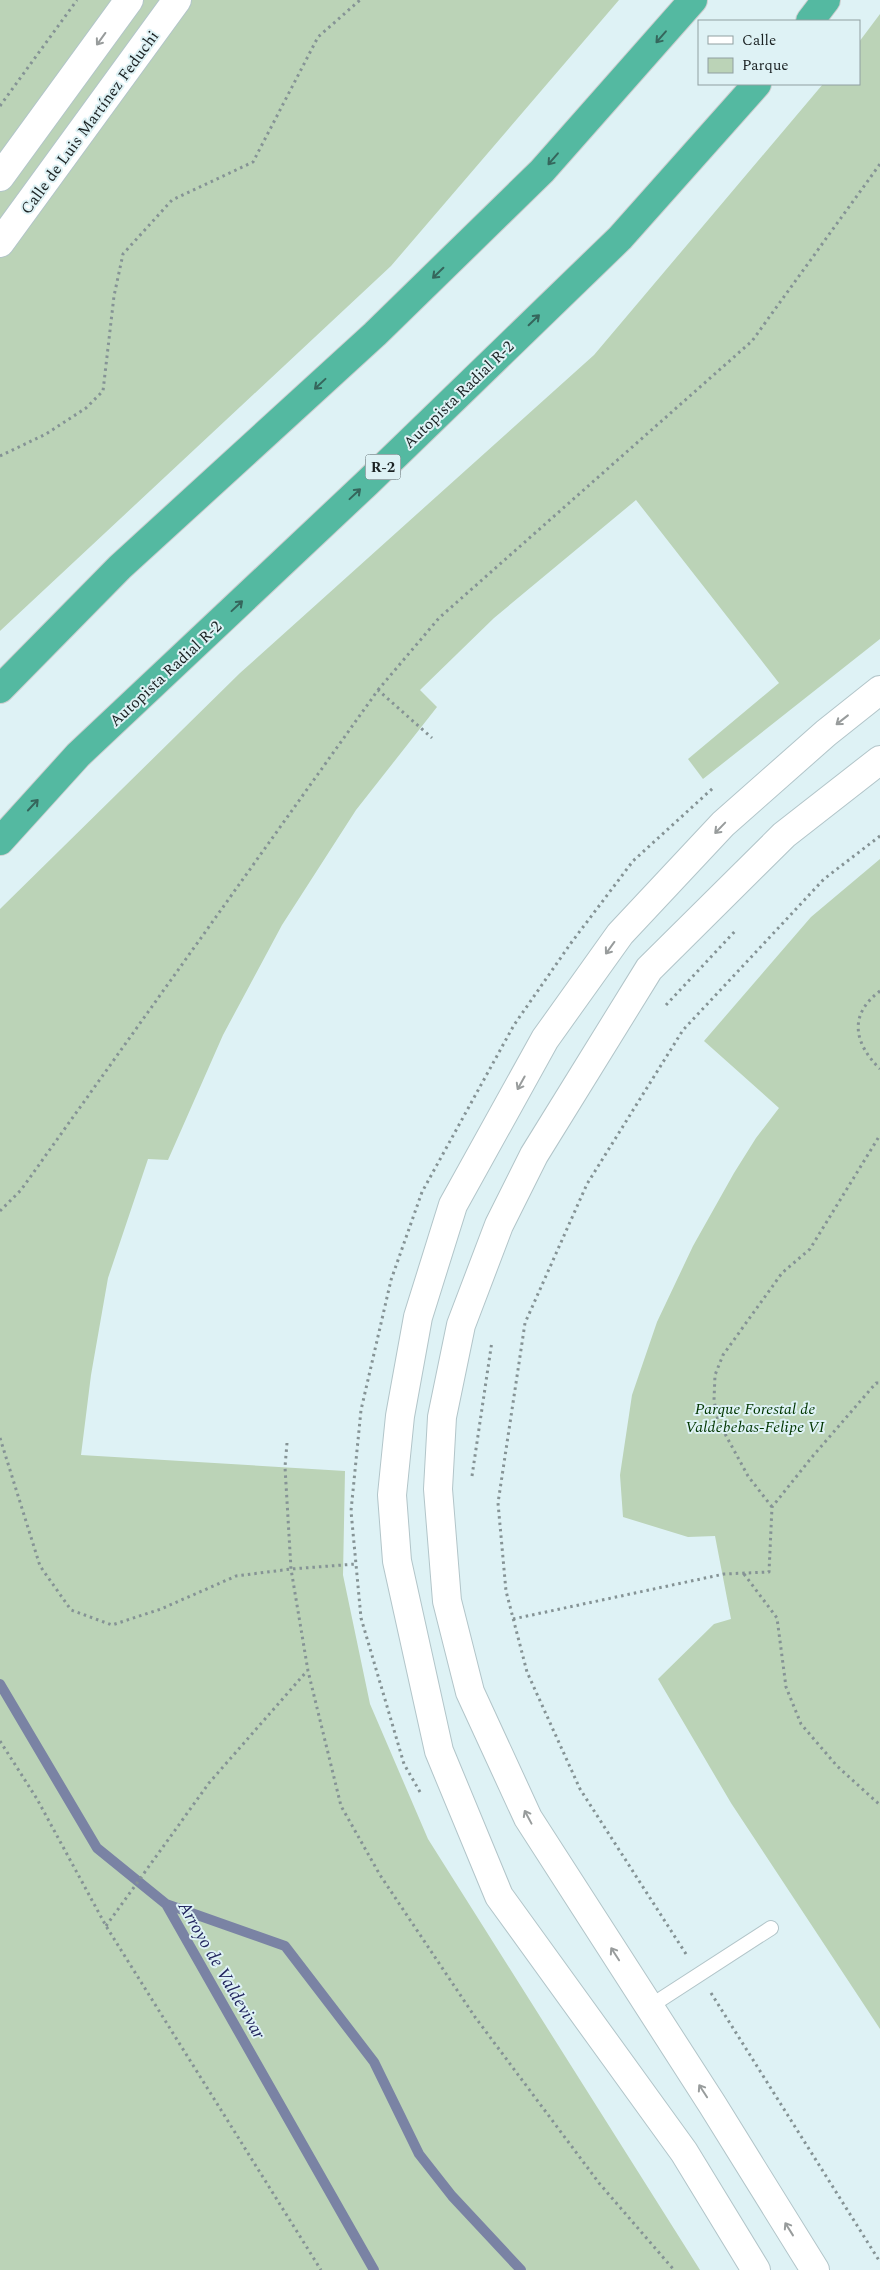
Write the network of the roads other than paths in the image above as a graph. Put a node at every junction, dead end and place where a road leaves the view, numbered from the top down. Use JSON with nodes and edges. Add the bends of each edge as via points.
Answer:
{"nodes":[{"id":1,"x":129,"y":0,"type":"edge"},
{"id":2,"x":177,"y":0,"type":"edge"},
{"id":3,"x":693,"y":0,"type":"edge"},
{"id":4,"x":826,"y":0,"type":"edge"},
{"id":5,"x":811,"y":20,"type":"edge"},
{"id":6,"x":756,"y":85,"type":"edge"},
{"id":7,"x":0,"y":177,"type":"edge"},
{"id":8,"x":0,"y":243,"type":"edge"},
{"id":9,"x":0,"y":688,"type":"edge"},
{"id":10,"x":880,"y":690,"type":"edge"},
{"id":11,"x":880,"y":760,"type":"edge"},
{"id":12,"x":0,"y":841,"type":"edge"},
{"id":13,"x":771,"y":1928,"type":"dead end"},
{"id":14,"x":649,"y":2007,"type":"junction"},
{"id":15,"x":756,"y":2270,"type":"edge"},
{"id":16,"x":815,"y":2270,"type":"edge"}],
"edges":[{"from":1,"to":7,"type":"street","one_way":true},
{"from":2,"to":8,"type":"street","name":"Calle de Luis Martínez Feduchi"},
{"from":3,"to":9,"type":"highway","one_way":true,"via":[[542,172],[375,334],[120,568]]},
{"from":4,"to":5,"type":"highway"},
{"from":12,"to":6,"type":"highway","name":"Autopista Radial R-2","number":"R-2","one_way":true,"via":[[78,755],[620,238]]},
{"from":10,"to":15,"type":"street","one_way":true,"via":[[723,824],[620,934],[545,1039],[453,1205],[418,1317],[400,1416],[392,1496],[397,1561],[439,1751],[499,1896],[684,2152]]},
{"from":14,"to":11,"type":"street","one_way":true,"via":[[528,1818],[470,1692],[447,1601],[438,1489],[442,1418],[461,1326],[499,1225],[534,1156],[649,969],[784,835]]},
{"from":13,"to":14,"type":"lane"},
{"from":16,"to":14,"type":"street","one_way":true}]}
